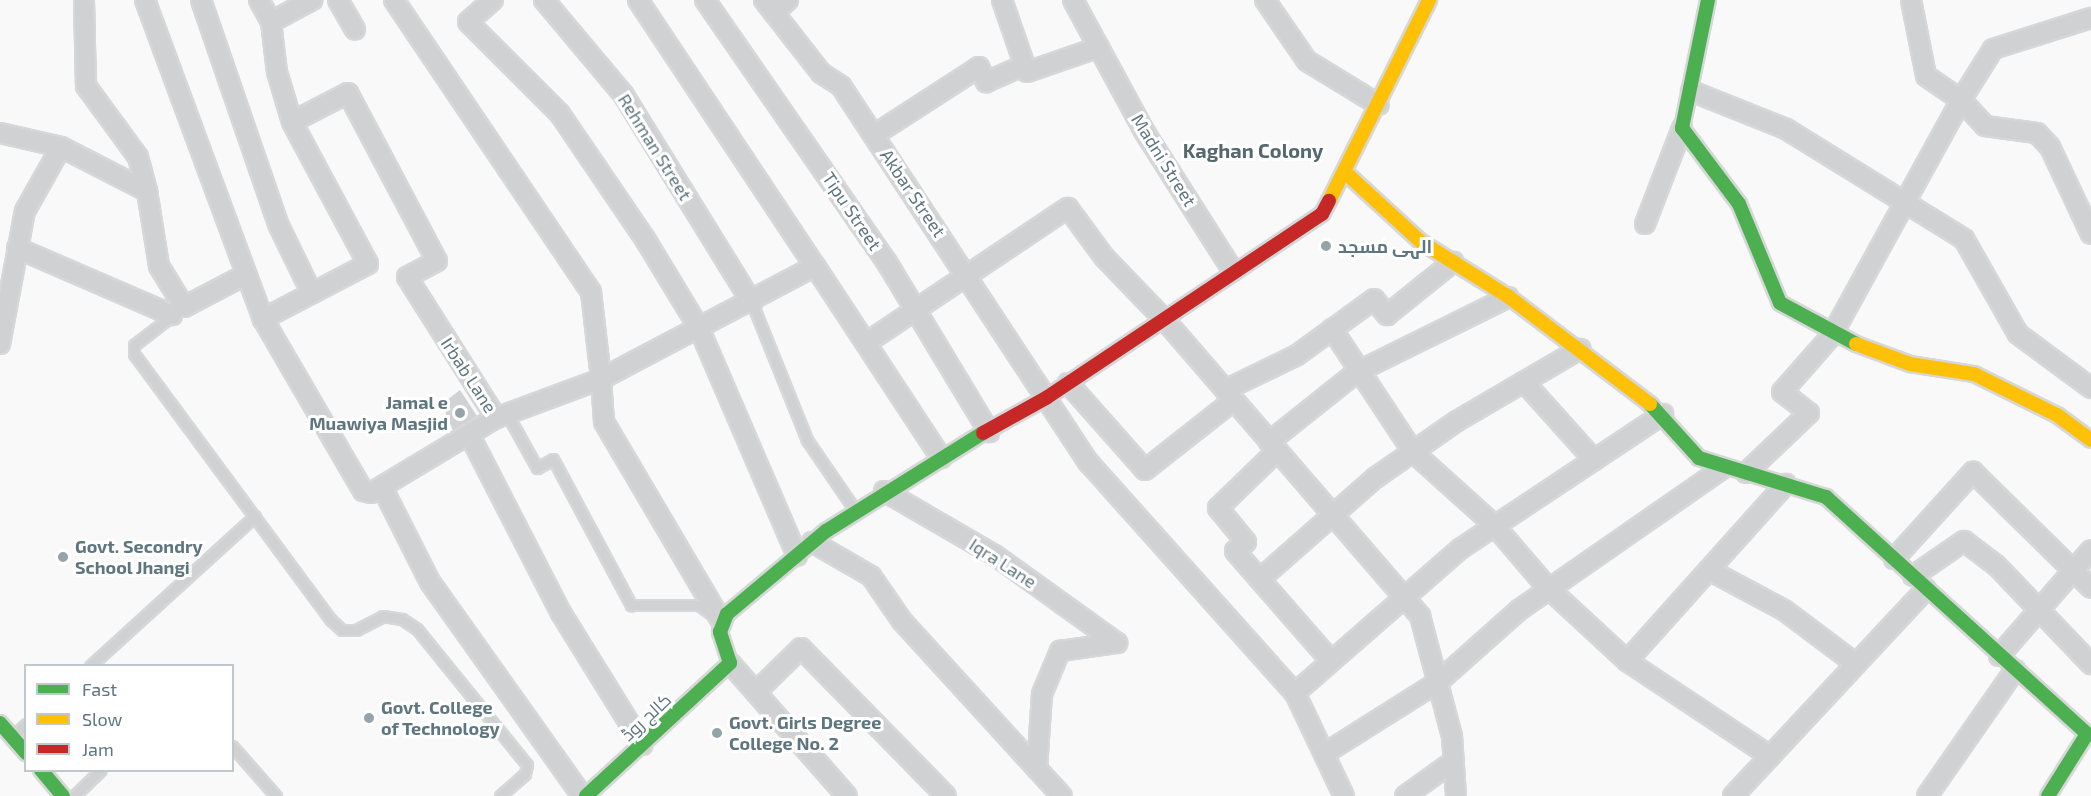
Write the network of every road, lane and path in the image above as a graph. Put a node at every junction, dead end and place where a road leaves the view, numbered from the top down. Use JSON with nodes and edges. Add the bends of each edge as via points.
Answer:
{"nodes":[{"id":1,"x":84,"y":0,"type":"edge"},
{"id":2,"x":145,"y":0,"type":"edge"},
{"id":3,"x":201,"y":0,"type":"edge"},
{"id":4,"x":259,"y":0,"type":"edge"},
{"id":5,"x":312,"y":0,"type":"edge"},
{"id":6,"x":338,"y":0,"type":"edge"},
{"id":7,"x":394,"y":0,"type":"edge"},
{"id":8,"x":494,"y":0,"type":"edge"},
{"id":9,"x":544,"y":0,"type":"edge"},
{"id":10,"x":638,"y":0,"type":"edge"},
{"id":11,"x":705,"y":0,"type":"edge"},
{"id":12,"x":788,"y":0,"type":"edge"},
{"id":13,"x":1002,"y":0,"type":"edge"},
{"id":14,"x":1073,"y":0,"type":"edge"},
{"id":15,"x":1265,"y":0,"type":"edge"},
{"id":16,"x":1429,"y":0,"type":"edge"},
{"id":17,"x":1708,"y":0,"type":"edge"},
{"id":18,"x":1911,"y":0,"type":"edge"},
{"id":19,"x":769,"y":6,"type":"edge"},
{"id":20,"x":2091,"y":18,"type":"edge"},
{"id":21,"x":271,"y":22,"type":"junction"},
{"id":22,"x":355,"y":30,"type":"dead end"},
{"id":23,"x":1099,"y":47,"type":"junction"},
{"id":24,"x":1025,"y":65,"type":"junction"},
{"id":25,"x":1691,"y":91,"type":"junction"},
{"id":26,"x":1961,"y":100,"type":"junction"},
{"id":27,"x":1379,"y":105,"type":"junction"},
{"id":28,"x":292,"y":123,"type":"junction"},
{"id":29,"x":1683,"y":128,"type":"junction"},
{"id":30,"x":0,"y":133,"type":"edge"},
{"id":31,"x":874,"y":135,"type":"junction"},
{"id":32,"x":61,"y":147,"type":"junction"},
{"id":33,"x":1347,"y":174,"type":"junction"},
{"id":34,"x":147,"y":191,"type":"junction"},
{"id":35,"x":1903,"y":201,"type":"junction"},
{"id":36,"x":1646,"y":224,"type":"dead end"},
{"id":37,"x":2091,"y":234,"type":"edge"},
{"id":38,"x":10,"y":258,"type":"edge"},
{"id":39,"x":1453,"y":262,"type":"junction"},
{"id":40,"x":815,"y":266,"type":"junction"},
{"id":41,"x":1233,"y":271,"type":"junction"},
{"id":42,"x":245,"y":275,"type":"junction"},
{"id":43,"x":967,"y":276,"type":"junction"},
{"id":44,"x":311,"y":292,"type":"junction"},
{"id":45,"x":1509,"y":297,"type":"junction"},
{"id":46,"x":752,"y":303,"type":"junction"},
{"id":47,"x":915,"y":310,"type":"junction"},
{"id":48,"x":178,"y":311,"type":"junction"},
{"id":49,"x":1163,"y":318,"type":"junction"},
{"id":50,"x":263,"y":319,"type":"junction"},
{"id":51,"x":699,"y":328,"type":"junction"},
{"id":52,"x":1332,"y":329,"type":"junction"},
{"id":53,"x":1832,"y":335,"type":"junction"},
{"id":54,"x":866,"y":343,"type":"junction"},
{"id":55,"x":0,"y":344,"type":"edge"},
{"id":56,"x":1580,"y":349,"type":"junction"},
{"id":57,"x":1357,"y":372,"type":"junction"},
{"id":58,"x":601,"y":379,"type":"junction"},
{"id":59,"x":1524,"y":382,"type":"junction"},
{"id":60,"x":1068,"y":383,"type":"junction"},
{"id":61,"x":2091,"y":388,"type":"edge"},
{"id":62,"x":1229,"y":395,"type":"junction"},
{"id":63,"x":1046,"y":398,"type":"junction"},
{"id":64,"x":1663,"y":414,"type":"junction"},
{"id":65,"x":501,"y":416,"type":"junction"},
{"id":66,"x":989,"y":432,"type":"junction"},
{"id":67,"x":469,"y":434,"type":"junction"},
{"id":68,"x":2091,"y":440,"type":"edge"},
{"id":69,"x":1273,"y":447,"type":"junction"},
{"id":70,"x":1413,"y":452,"type":"junction"},
{"id":71,"x":941,"y":458,"type":"junction"},
{"id":72,"x":1594,"y":460,"type":"junction"},
{"id":73,"x":1723,"y":468,"type":"junction"},
{"id":74,"x":1746,"y":473,"type":"junction"},
{"id":75,"x":1786,"y":484,"type":"junction"},
{"id":76,"x":382,"y":487,"type":"junction"},
{"id":77,"x":884,"y":491,"type":"junction"},
{"id":78,"x":855,"y":510,"type":"junction"},
{"id":79,"x":1330,"y":514,"type":"junction"},
{"id":80,"x":255,"y":516,"type":"junction"},
{"id":81,"x":1494,"y":525,"type":"junction"},
{"id":82,"x":812,"y":542,"type":"junction"},
{"id":83,"x":2091,"y":550,"type":"edge"},
{"id":84,"x":797,"y":556,"type":"junction"},
{"id":85,"x":1893,"y":559,"type":"junction"},
{"id":86,"x":1709,"y":570,"type":"junction"},
{"id":87,"x":2072,"y":572,"type":"junction"},
{"id":88,"x":1260,"y":579,"type":"junction"},
{"id":89,"x":1919,"y":583,"type":"junction"},
{"id":90,"x":1548,"y":588,"type":"junction"},
{"id":91,"x":2091,"y":588,"type":"edge"},
{"id":92,"x":1402,"y":597,"type":"junction"},
{"id":93,"x":2040,"y":609,"type":"junction"},
{"id":94,"x":722,"y":622,"type":"junction"},
{"id":95,"x":1999,"y":656,"type":"junction"},
{"id":96,"x":1331,"y":661,"type":"junction"},
{"id":97,"x":1627,"y":661,"type":"junction"},
{"id":98,"x":730,"y":663,"type":"junction"},
{"id":99,"x":92,"y":664,"type":"edge"},
{"id":100,"x":1856,"y":664,"type":"junction"},
{"id":101,"x":2091,"y":664,"type":"edge"},
{"id":102,"x":2015,"y":670,"type":"junction"},
{"id":103,"x":1438,"y":682,"type":"junction"},
{"id":104,"x":756,"y":692,"type":"junction"},
{"id":105,"x":1295,"y":693,"type":"junction"},
{"id":106,"x":0,"y":723,"type":"edge"},
{"id":107,"x":24,"y":726,"type":"edge"},
{"id":108,"x":12,"y":737,"type":"junction"},
{"id":109,"x":643,"y":744,"type":"junction"},
{"id":110,"x":234,"y":748,"type":"edge"},
{"id":111,"x":24,"y":751,"type":"edge"},
{"id":112,"x":1327,"y":752,"type":"junction"},
{"id":113,"x":1770,"y":756,"type":"junction"},
{"id":114,"x":1454,"y":761,"type":"junction"},
{"id":115,"x":1037,"y":769,"type":"junction"},
{"id":116,"x":42,"y":772,"type":"edge"},
{"id":117,"x":100,"y":772,"type":"edge"},
{"id":118,"x":63,"y":796,"type":"edge"},
{"id":119,"x":74,"y":796,"type":"edge"},
{"id":120,"x":276,"y":796,"type":"edge"},
{"id":121,"x":500,"y":796,"type":"edge"},
{"id":122,"x":584,"y":796,"type":"edge"},
{"id":123,"x":847,"y":796,"type":"edge"},
{"id":124,"x":946,"y":796,"type":"edge"},
{"id":125,"x":1062,"y":796,"type":"edge"},
{"id":126,"x":1344,"y":796,"type":"edge"},
{"id":127,"x":1405,"y":796,"type":"edge"},
{"id":128,"x":1456,"y":796,"type":"edge"},
{"id":129,"x":1733,"y":796,"type":"edge"},
{"id":130,"x":1927,"y":796,"type":"edge"},
{"id":131,"x":2049,"y":796,"type":"edge"}],
"edges":[{"from":1,"to":34,"type":"street","via":[[86,86],[138,157]]},
{"from":2,"to":42,"type":"street"},
{"from":3,"to":44,"type":"street","via":[[279,226]]},
{"from":4,"to":21,"type":"street"},
{"from":5,"to":21,"type":"street"},
{"from":6,"to":22,"type":"street"},
{"from":7,"to":58,"type":"street","via":[[591,292]]},
{"from":8,"to":51,"type":"street","via":[[468,22],[560,114]]},
{"from":9,"to":46,"type":"street","name":"Rehman Street","via":[[623,94]]},
{"from":10,"to":40,"type":"street"},
{"from":11,"to":47,"type":"street","name":"Tipu Street"},
{"from":12,"to":19,"type":"street"},
{"from":13,"to":24,"type":"street"},
{"from":14,"to":23,"type":"street","name":"Madni Street"},
{"from":15,"to":27,"type":"street","via":[[1307,61]]},
{"from":16,"to":27,"type":"street"},
{"from":17,"to":25,"type":"street"},
{"from":18,"to":26,"type":"street","via":[[1926,76]]},
{"from":19,"to":31,"type":"street","name":"Akbar Street","via":[[821,73],[841,86]]},
{"from":20,"to":26,"type":"street","via":[[1993,49]]},
{"from":21,"to":28,"type":"street","via":[[277,72]]},
{"from":23,"to":24,"type":"street","via":[[1027,72]]},
{"from":23,"to":41,"type":"street","name":"Madni Street"},
{"from":24,"to":31,"type":"street","via":[[986,81],[979,67]]},
{"from":25,"to":29,"type":"street"},
{"from":25,"to":35,"type":"street","via":[[1786,129]]},
{"from":26,"to":35,"type":"street"},
{"from":26,"to":37,"type":"street","via":[[1985,126],[2037,133],[2050,147]]},
{"from":27,"to":33,"type":"street"},
{"from":28,"to":44,"type":"street","via":[[368,264]]},
{"from":28,"to":65,"type":"street","name":"Irbab Lane","via":[[348,93],[437,261],[407,277]]},
{"from":29,"to":36,"type":"street"},
{"from":29,"to":53,"type":"street","via":[[1739,204],[1780,303]]},
{"from":30,"to":32,"type":"street"},
{"from":31,"to":43,"type":"street","name":"Akbar Street"},
{"from":32,"to":34,"type":"street"},
{"from":32,"to":38,"type":"street","via":[[25,211]]},
{"from":33,"to":39,"type":"street","via":[[1421,242]]},
{"from":33,"to":41,"type":"street","via":[[1315,220]]},
{"from":34,"to":48,"type":"street","via":[[159,266]]},
{"from":35,"to":53,"type":"street"},
{"from":35,"to":61,"type":"street","via":[[1964,239],[2018,334]]},
{"from":38,"to":48,"type":"street"},
{"from":38,"to":55,"type":"street"},
{"from":39,"to":45,"type":"street"},
{"from":39,"to":52,"type":"street","via":[[1387,315],[1374,299]]},
{"from":40,"to":46,"type":"street","name":"Irbab Lane"},
{"from":40,"to":54,"type":"street"},
{"from":41,"to":49,"type":"street"},
{"from":42,"to":48,"type":"street"},
{"from":42,"to":50,"type":"street"},
{"from":43,"to":47,"type":"street"},
{"from":43,"to":49,"type":"street","via":[[1068,208],[1104,257]]},
{"from":43,"to":63,"type":"street","name":"Akbar Street"},
{"from":44,"to":50,"type":"street"},
{"from":45,"to":56,"type":"street"},
{"from":45,"to":57,"type":"street"},
{"from":46,"to":51,"type":"street","name":"Irbab Lane"},
{"from":46,"to":78,"type":"lane","via":[[807,440]]},
{"from":47,"to":54,"type":"street"},
{"from":47,"to":66,"type":"street","name":"Tipu Street"},
{"from":48,"to":80,"type":"lane","via":[[132,349]]},
{"from":49,"to":60,"type":"street"},
{"from":49,"to":62,"type":"street"},
{"from":50,"to":76,"type":"street","via":[[363,491]]},
{"from":51,"to":58,"type":"street","name":"Irbab Lane"},
{"from":51,"to":84,"type":"street"},
{"from":52,"to":57,"type":"street"},
{"from":52,"to":62,"type":"street","via":[[1297,355]]},
{"from":53,"to":68,"type":"street","via":[[1910,364],[1974,374],[2057,415]]},
{"from":53,"to":74,"type":"street","via":[[1782,392],[1809,413]]},
{"from":54,"to":71,"type":"street"},
{"from":56,"to":59,"type":"street"},
{"from":56,"to":64,"type":"street"},
{"from":57,"to":69,"type":"street"},
{"from":57,"to":70,"type":"street"},
{"from":58,"to":65,"type":"street","name":"Irbab Lane"},
{"from":58,"to":94,"type":"street","via":[[604,422]]},
{"from":59,"to":70,"type":"street"},
{"from":59,"to":72,"type":"street"},
{"from":60,"to":62,"type":"street","via":[[1145,471]]},
{"from":60,"to":63,"type":"street"},
{"from":62,"to":69,"type":"street"},
{"from":63,"to":66,"type":"street"},
{"from":63,"to":105,"type":"street","name":"Akbar Street","via":[[1089,463]]},
{"from":64,"to":72,"type":"street"},
{"from":64,"to":73,"type":"street","via":[[1699,459]]},
{"from":65,"to":67,"type":"street"},
{"from":65,"to":94,"type":"lane","via":[[537,468],[553,459],[631,605],[699,605]]},
{"from":66,"to":71,"type":"street"},
{"from":67,"to":76,"type":"street"},
{"from":67,"to":109,"type":"street","via":[[561,614]]},
{"from":69,"to":79,"type":"street"},
{"from":69,"to":88,"type":"street","via":[[1218,508],[1246,542],[1235,551]]},
{"from":70,"to":79,"type":"street"},
{"from":70,"to":81,"type":"street"},
{"from":71,"to":77,"type":"street"},
{"from":72,"to":81,"type":"street"},
{"from":73,"to":74,"type":"street"},
{"from":73,"to":90,"type":"street"},
{"from":74,"to":75,"type":"street"},
{"from":75,"to":85,"type":"street","via":[[1826,497]]},
{"from":75,"to":86,"type":"street"},
{"from":76,"to":122,"type":"street","via":[[430,582]]},
{"from":77,"to":78,"type":"street"},
{"from":77,"to":115,"type":"street","name":"Iqra Lane","via":[[996,556],[1117,643],[1060,651],[1042,694]]},
{"from":78,"to":82,"type":"street"},
{"from":79,"to":88,"type":"street"},
{"from":79,"to":92,"type":"street"},
{"from":80,"to":99,"type":"lane"},
{"from":80,"to":121,"type":"lane","via":[[342,630],[356,630],[383,616],[402,619],[417,629],[527,765],[525,774]]},
{"from":81,"to":90,"type":"street"},
{"from":81,"to":92,"type":"street"},
{"from":82,"to":84,"type":"street"},
{"from":82,"to":115,"type":"street","via":[[871,576],[902,621]]},
{"from":83,"to":87,"type":"street"},
{"from":84,"to":94,"type":"street"},
{"from":85,"to":87,"type":"street","via":[[1973,472]]},
{"from":85,"to":89,"type":"street"},
{"from":86,"to":97,"type":"street"},
{"from":86,"to":100,"type":"street","via":[[1784,610]]},
{"from":87,"to":91,"type":"street"},
{"from":87,"to":93,"type":"street"},
{"from":88,"to":96,"type":"street"},
{"from":89,"to":93,"type":"street","via":[[1964,541]]},
{"from":89,"to":95,"type":"street"},
{"from":89,"to":100,"type":"street"},
{"from":90,"to":97,"type":"street"},
{"from":90,"to":103,"type":"street"},
{"from":92,"to":96,"type":"street"},
{"from":92,"to":103,"type":"street","via":[[1420,616]]},
{"from":93,"to":95,"type":"street"},
{"from":93,"to":101,"type":"street"},
{"from":94,"to":98,"type":"street"},
{"from":95,"to":102,"type":"street"},
{"from":96,"to":105,"type":"street"},
{"from":97,"to":113,"type":"street"},
{"from":98,"to":104,"type":"street"},
{"from":98,"to":109,"type":"street","name":"کالج روڈ"},
{"from":100,"to":113,"type":"street"},
{"from":102,"to":130,"type":"street"},
{"from":102,"to":131,"type":"street","via":[[2087,734]]},
{"from":103,"to":112,"type":"street"},
{"from":103,"to":114,"type":"street"},
{"from":104,"to":123,"type":"street"},
{"from":104,"to":124,"type":"street","via":[[801,648]]},
{"from":105,"to":112,"type":"street","name":"Akbar Street"},
{"from":106,"to":108,"type":"street"},
{"from":107,"to":108,"type":"lane"},
{"from":108,"to":111,"type":"street"},
{"from":109,"to":122,"type":"street","name":"کالج روڈ"},
{"from":110,"to":120,"type":"lane"},
{"from":112,"to":126,"type":"street","name":"Akbar Street"},
{"from":113,"to":129,"type":"street"},
{"from":114,"to":127,"type":"street"},
{"from":114,"to":128,"type":"street"},
{"from":115,"to":125,"type":"street"},
{"from":116,"to":118,"type":"street"},
{"from":117,"to":119,"type":"lane"}]}
